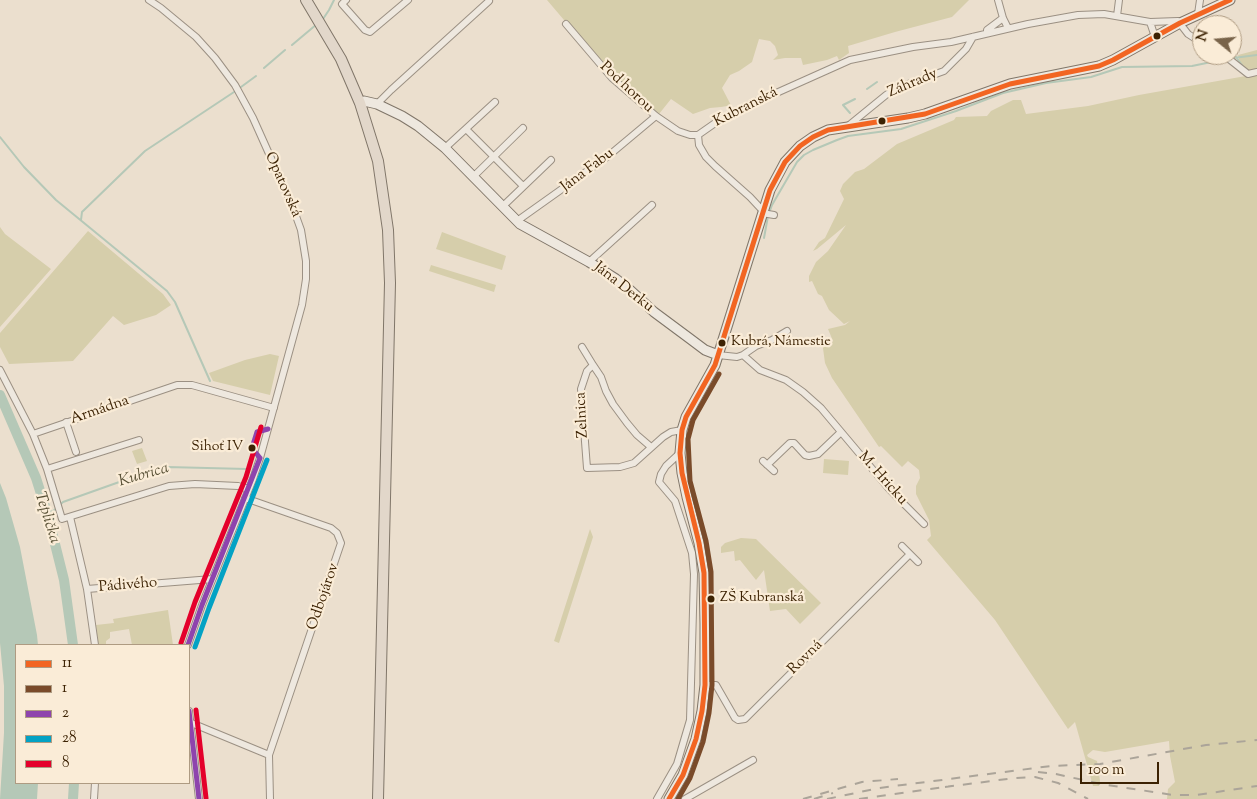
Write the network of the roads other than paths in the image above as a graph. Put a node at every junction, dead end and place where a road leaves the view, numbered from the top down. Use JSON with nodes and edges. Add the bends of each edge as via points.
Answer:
{"nodes":[{"id":1,"x":149,"y":0,"type":"edge"},
{"id":2,"x":306,"y":0,"type":"edge"},
{"id":3,"x":346,"y":0,"type":"edge"},
{"id":4,"x":408,"y":0,"type":"edge"},
{"id":5,"x":998,"y":0,"type":"edge"},
{"id":6,"x":1119,"y":0,"type":"edge"},
{"id":7,"x":1200,"y":0,"type":"edge"},
{"id":8,"x":1230,"y":0,"type":"edge"},
{"id":9,"x":489,"y":1,"type":"edge"},
{"id":10,"x":1198,"y":14,"type":"junction"},
{"id":11,"x":1117,"y":16,"type":"junction"},
{"id":12,"x":1003,"y":18,"type":"junction"},
{"id":13,"x":1150,"y":22,"type":"junction"},
{"id":14,"x":1180,"y":23,"type":"junction"},
{"id":15,"x":566,"y":24,"type":"dead end"},
{"id":16,"x":1008,"y":28,"type":"junction"},
{"id":17,"x":987,"y":33,"type":"junction"},
{"id":18,"x":1155,"y":36,"type":"junction"},
{"id":19,"x":972,"y":37,"type":"junction"},
{"id":20,"x":1192,"y":37,"type":"edge"},
{"id":21,"x":1237,"y":65,"type":"edge"},
{"id":22,"x":1257,"y":72,"type":"edge"},
{"id":23,"x":495,"y":102,"type":"dead end"},
{"id":24,"x":360,"y":103,"type":"junction"},
{"id":25,"x":377,"y":104,"type":"junction"},
{"id":26,"x":656,"y":116,"type":"junction"},
{"id":27,"x":848,"y":126,"type":"junction"},
{"id":28,"x":523,"y":128,"type":"dead end"},
{"id":29,"x":466,"y":130,"type":"junction"},
{"id":30,"x":698,"y":136,"type":"junction"},
{"id":31,"x":445,"y":148,"type":"junction"},
{"id":32,"x":494,"y":158,"type":"junction"},
{"id":33,"x":551,"y":160,"type":"dead end"},
{"id":34,"x":474,"y":176,"type":"junction"},
{"id":35,"x":523,"y":186,"type":"junction"},
{"id":36,"x":652,"y":204,"type":"dead end"},
{"id":37,"x":502,"y":206,"type":"junction"},
{"id":38,"x":767,"y":214,"type":"junction"},
{"id":39,"x":517,"y":221,"type":"junction"},
{"id":40,"x":589,"y":262,"type":"junction"},
{"id":41,"x":787,"y":331,"type":"dead end"},
{"id":42,"x":582,"y":347,"type":"dead end"},
{"id":43,"x":718,"y":355,"type":"junction"},
{"id":44,"x":743,"y":355,"type":"junction"},
{"id":45,"x":593,"y":365,"type":"junction"},
{"id":46,"x":0,"y":370,"type":"edge"},
{"id":47,"x":274,"y":408,"type":"junction"},
{"id":48,"x":66,"y":422,"type":"junction"},
{"id":49,"x":682,"y":430,"type":"junction"},
{"id":50,"x":840,"y":432,"type":"junction"},
{"id":51,"x":33,"y":434,"type":"junction"},
{"id":52,"x":139,"y":440,"type":"dead end"},
{"id":53,"x":651,"y":447,"type":"junction"},
{"id":54,"x":76,"y":452,"type":"dead end"},
{"id":55,"x":680,"y":453,"type":"junction"},
{"id":56,"x":47,"y":469,"type":"junction"},
{"id":57,"x":774,"y":471,"type":"dead end"},
{"id":58,"x":249,"y":489,"type":"junction"},
{"id":59,"x":686,"y":497,"type":"junction"},
{"id":60,"x":245,"y":498,"type":"junction"},
{"id":61,"x":674,"y":502,"type":"junction"},
{"id":62,"x":70,"y":517,"type":"junction"},
{"id":63,"x":924,"y":524,"type":"dead end"},
{"id":64,"x":690,"y":528,"type":"junction"},
{"id":65,"x":902,"y":546,"type":"dead end"},
{"id":66,"x":910,"y":554,"type":"junction"},
{"id":67,"x":918,"y":562,"type":"dead end"},
{"id":68,"x":699,"y":574,"type":"junction"},
{"id":69,"x":212,"y":579,"type":"junction"},
{"id":70,"x":87,"y":589,"type":"junction"},
{"id":71,"x":694,"y":624,"type":"junction"},
{"id":72,"x":706,"y":624,"type":"junction"},
{"id":73,"x":95,"y":644,"type":"edge"},
{"id":74,"x":188,"y":644,"type":"edge"},
{"id":75,"x":693,"y":672,"type":"junction"},
{"id":76,"x":704,"y":672,"type":"junction"},
{"id":77,"x":704,"y":685,"type":"junction"},
{"id":78,"x":690,"y":720,"type":"junction"},
{"id":79,"x":190,"y":722,"type":"edge"},
{"id":80,"x":700,"y":722,"type":"junction"},
{"id":81,"x":190,"y":739,"type":"edge"},
{"id":82,"x":269,"y":755,"type":"junction"},
{"id":83,"x":191,"y":756,"type":"edge"},
{"id":84,"x":753,"y":760,"type":"dead end"},
{"id":85,"x":677,"y":764,"type":"junction"},
{"id":86,"x":686,"y":768,"type":"junction"},
{"id":87,"x":95,"y":784,"type":"edge"},
{"id":88,"x":94,"y":799,"type":"edge"},
{"id":89,"x":199,"y":799,"type":"edge"},
{"id":90,"x":270,"y":799,"type":"edge"},
{"id":91,"x":378,"y":799,"type":"edge"},
{"id":92,"x":657,"y":799,"type":"edge"},
{"id":93,"x":669,"y":799,"type":"edge"},
{"id":94,"x":685,"y":799,"type":"edge"}],
"edges":[{"from":1,"to":47,"type":"street","name":"Opatovská","via":[[196,37],[229,77],[253,118],[299,222],[306,261],[304,293]]},
{"from":2,"to":24,"type":"main road","via":[[341,59]]},
{"from":3,"to":4,"type":"street","via":[[342,4],[368,32]]},
{"from":5,"to":12,"type":"street"},
{"from":6,"to":11,"type":"street"},
{"from":7,"to":10,"type":"street"},
{"from":8,"to":10,"type":"street","name":"Kubranská"},
{"from":9,"to":25,"type":"street"},
{"from":10,"to":14,"type":"street","name":"Kubranská"},
{"from":11,"to":13,"type":"street","name":"Kubranská"},
{"from":11,"to":16,"type":"street","name":"Kubranská","via":[[1078,16]]},
{"from":12,"to":16,"type":"street"},
{"from":12,"to":17,"type":"street"},
{"from":13,"to":14,"type":"street","name":"Kubranská"},
{"from":13,"to":18,"type":"street"},
{"from":14,"to":18,"type":"street"},
{"from":14,"to":20,"type":"street"},
{"from":15,"to":26,"type":"street","name":"Pod horou","via":[[612,78]]},
{"from":16,"to":17,"type":"street","name":"Kubranská"},
{"from":17,"to":19,"type":"street","name":"Kubranská"},
{"from":18,"to":27,"type":"street","via":[[1099,66],[1010,84],[916,116]]},
{"from":19,"to":27,"type":"street","name":"Záhrady","via":[[947,69],[898,88]]},
{"from":19,"to":30,"type":"street","name":"Kubranská","via":[[850,60],[745,107]]},
{"from":21,"to":22,"type":"street","via":[[1248,74]]},
{"from":23,"to":29,"type":"street"},
{"from":24,"to":25,"type":"street","name":"Jána Derku"},
{"from":24,"to":91,"type":"main road","via":[[380,174],[390,253]]},
{"from":25,"to":31,"type":"street","name":"Jána Derku","via":[[402,116]]},
{"from":26,"to":30,"type":"street","name":"Pod horou","via":[[678,130]]},
{"from":26,"to":39,"type":"street","name":"Jána Fabu","via":[[607,157]]},
{"from":27,"to":38,"type":"street","via":[[820,133],[800,146],[777,174]]},
{"from":28,"to":32,"type":"street"},
{"from":29,"to":31,"type":"street"},
{"from":29,"to":32,"type":"street"},
{"from":30,"to":38,"type":"street","name":"Kubranská","via":[[706,157]]},
{"from":31,"to":34,"type":"street","name":"Jána Derku"},
{"from":32,"to":34,"type":"street"},
{"from":32,"to":35,"type":"street"},
{"from":33,"to":35,"type":"street"},
{"from":34,"to":37,"type":"street","name":"Jána Derku"},
{"from":35,"to":37,"type":"street"},
{"from":36,"to":40,"type":"street"},
{"from":37,"to":39,"type":"street","name":"Jána Derku"},
{"from":38,"to":43,"type":"street"},
{"from":39,"to":40,"type":"street","name":"Jána Derku"},
{"from":40,"to":43,"type":"street","name":"Jána Derku","via":[[705,350]]},
{"from":41,"to":44,"type":"street"},
{"from":42,"to":45,"type":"street"},
{"from":43,"to":44,"type":"street"},
{"from":43,"to":49,"type":"street"},
{"from":44,"to":50,"type":"street","name":"M. Hricku","via":[[760,370],[786,380],[803,392]]},
{"from":45,"to":53,"type":"street","name":"Zelnica","via":[[627,424]]},
{"from":45,"to":53,"type":"street","name":"Zelnica","via":[[586,372],[581,389],[587,468],[634,463]]},
{"from":46,"to":51,"type":"street"},
{"from":47,"to":48,"type":"street","name":"Armádna","via":[[192,385],[177,385]]},
{"from":47,"to":58,"type":"street","name":"Opatovská"},
{"from":48,"to":51,"type":"street","name":"Armádna"},
{"from":48,"to":54,"type":"street"},
{"from":49,"to":53,"type":"street","name":"Zelnica","via":[[671,432]]},
{"from":49,"to":55,"type":"street"},
{"from":50,"to":57,"type":"street","via":[[818,454],[809,456],[790,443],[765,463]]},
{"from":50,"to":63,"type":"street","name":"M. Hricku"},
{"from":51,"to":56,"type":"street"},
{"from":52,"to":56,"type":"street"},
{"from":55,"to":59,"type":"street"},
{"from":55,"to":61,"type":"street","via":[[666,466],[659,479]]},
{"from":56,"to":62,"type":"street","via":[[61,516]]},
{"from":58,"to":60,"type":"street","name":"Opatovská"},
{"from":58,"to":62,"type":"street","via":[[195,484],[169,486]]},
{"from":59,"to":61,"type":"street"},
{"from":59,"to":64,"type":"street"},
{"from":60,"to":69,"type":"street","name":"Opatovská"},
{"from":60,"to":82,"type":"street","name":"Odbojárov","via":[[331,528],[341,543]]},
{"from":61,"to":64,"type":"street"},
{"from":62,"to":70,"type":"street","name":"Pádivého"},
{"from":64,"to":68,"type":"street","via":[[699,543]]},
{"from":65,"to":66,"type":"street"},
{"from":66,"to":67,"type":"street"},
{"from":66,"to":77,"type":"street","name":"Rovná","via":[[745,719],[735,718],[716,685]]},
{"from":68,"to":71,"type":"street"},
{"from":68,"to":72,"type":"street"},
{"from":69,"to":70,"type":"street","name":"Pádivého"},
{"from":69,"to":74,"type":"street","name":"Opatovská"},
{"from":70,"to":73,"type":"street"},
{"from":71,"to":72,"type":"street"},
{"from":71,"to":75,"type":"street"},
{"from":72,"to":76,"type":"street"},
{"from":75,"to":76,"type":"street"},
{"from":75,"to":78,"type":"street"},
{"from":76,"to":77,"type":"street"},
{"from":77,"to":80,"type":"street"},
{"from":78,"to":80,"type":"street"},
{"from":78,"to":85,"type":"street"},
{"from":79,"to":82,"type":"street"},
{"from":80,"to":86,"type":"street"},
{"from":81,"to":83,"type":"street"},
{"from":82,"to":90,"type":"street"},
{"from":83,"to":89,"type":"street"},
{"from":84,"to":94,"type":"street"},
{"from":85,"to":86,"type":"street"},
{"from":85,"to":92,"type":"street"},
{"from":86,"to":93,"type":"street"},
{"from":87,"to":88,"type":"street"}]}
